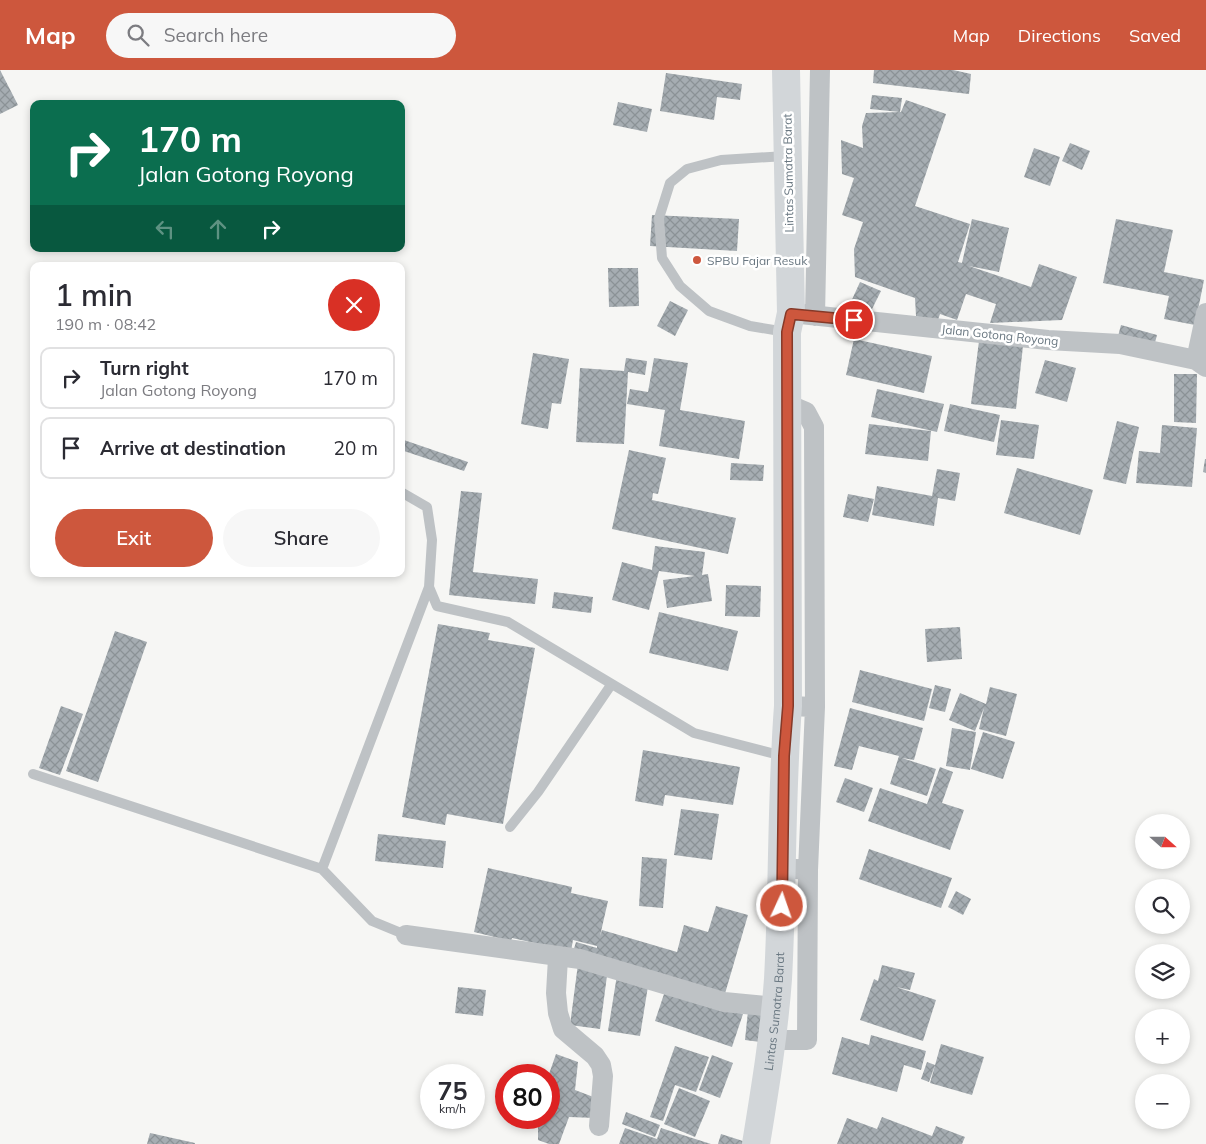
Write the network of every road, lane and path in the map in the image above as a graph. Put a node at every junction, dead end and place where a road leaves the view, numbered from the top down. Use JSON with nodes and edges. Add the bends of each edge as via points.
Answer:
{"nodes":[{"id":1,"x":786,"y":70,"type":"edge"},
{"id":2,"x":820,"y":70,"type":"edge"},
{"id":3,"x":786,"y":156,"type":"junction"},
{"id":4,"x":1206,"y":313,"type":"edge"},
{"id":5,"x":798,"y":320,"type":"junction"},
{"id":6,"x":1201,"y":364,"type":"edge"},
{"id":7,"x":787,"y":404,"type":"junction"},
{"id":8,"x":405,"y":494,"type":"edge"},
{"id":9,"x":429,"y":587,"type":"junction"},
{"id":10,"x":611,"y":685,"type":"junction"},
{"id":11,"x":788,"y":706,"type":"junction"},
{"id":12,"x":815,"y":707,"type":"junction"},
{"id":13,"x":784,"y":756,"type":"junction"},
{"id":14,"x":33,"y":774,"type":"dead end"},
{"id":15,"x":510,"y":828,"type":"dead end"},
{"id":16,"x":322,"y":869,"type":"junction"},
{"id":17,"x":796,"y":869,"type":"junction"},
{"id":18,"x":406,"y":935,"type":"joint"},
{"id":19,"x":558,"y":958,"type":"junction"},
{"id":20,"x":775,"y":1007,"type":"junction"},
{"id":21,"x":771,"y":1040,"type":"junction"},
{"id":22,"x":599,"y":1126,"type":"dead end"},
{"id":23,"x":756,"y":1144,"type":"edge"}],
"edges":[{"from":1,"to":3,"type":"highway","name":"Lintas Sumatra Barat"},
{"from":2,"to":5,"type":"street"},
{"from":3,"to":5,"type":"highway","name":"Lintas Sumatra Barat"},
{"from":3,"to":5,"type":"lane","via":[[721,160],[687,169],[670,183],[659,218],[662,258],[680,286],[709,311],[750,326]]},
{"from":4,"to":6,"type":"street"},
{"from":5,"to":6,"type":"street","name":"Jalan Gotong Royong","via":[[1120,344]]},
{"from":5,"to":7,"type":"highway","name":"Lintas Sumatra Barat"},
{"from":7,"to":11,"type":"highway","name":"Lintas Sumatra Barat"},
{"from":7,"to":12,"type":"street","via":[[806,412],[814,427]]},
{"from":8,"to":9,"type":"lane","via":[[427,507],[432,540]]},
{"from":9,"to":10,"type":"lane","via":[[437,606],[508,622]]},
{"from":9,"to":16,"type":"lane"},
{"from":10,"to":13,"type":"lane","via":[[694,733]]},
{"from":10,"to":15,"type":"lane"},
{"from":11,"to":12,"type":"street"},
{"from":11,"to":13,"type":"highway","name":"Lintas Sumatra Barat"},
{"from":12,"to":17,"type":"street"},
{"from":13,"to":17,"type":"highway","name":"Lintas Sumatra Barat"},
{"from":14,"to":16,"type":"lane"},
{"from":16,"to":18,"type":"lane","via":[[372,921]]},
{"from":17,"to":20,"type":"highway","name":"Lintas Sumatra Barat"},
{"from":17,"to":21,"type":"street","via":[[808,1040]]},
{"from":18,"to":19,"type":"street"},
{"from":19,"to":20,"type":"street","via":[[599,964],[724,1002]]},
{"from":19,"to":22,"type":"street","via":[[556,993],[563,1029],[596,1056],[601,1065]]},
{"from":20,"to":21,"type":"highway","name":"Lintas Sumatra Barat"},
{"from":21,"to":23,"type":"highway","name":"Lintas Sumatra Barat"}]}
